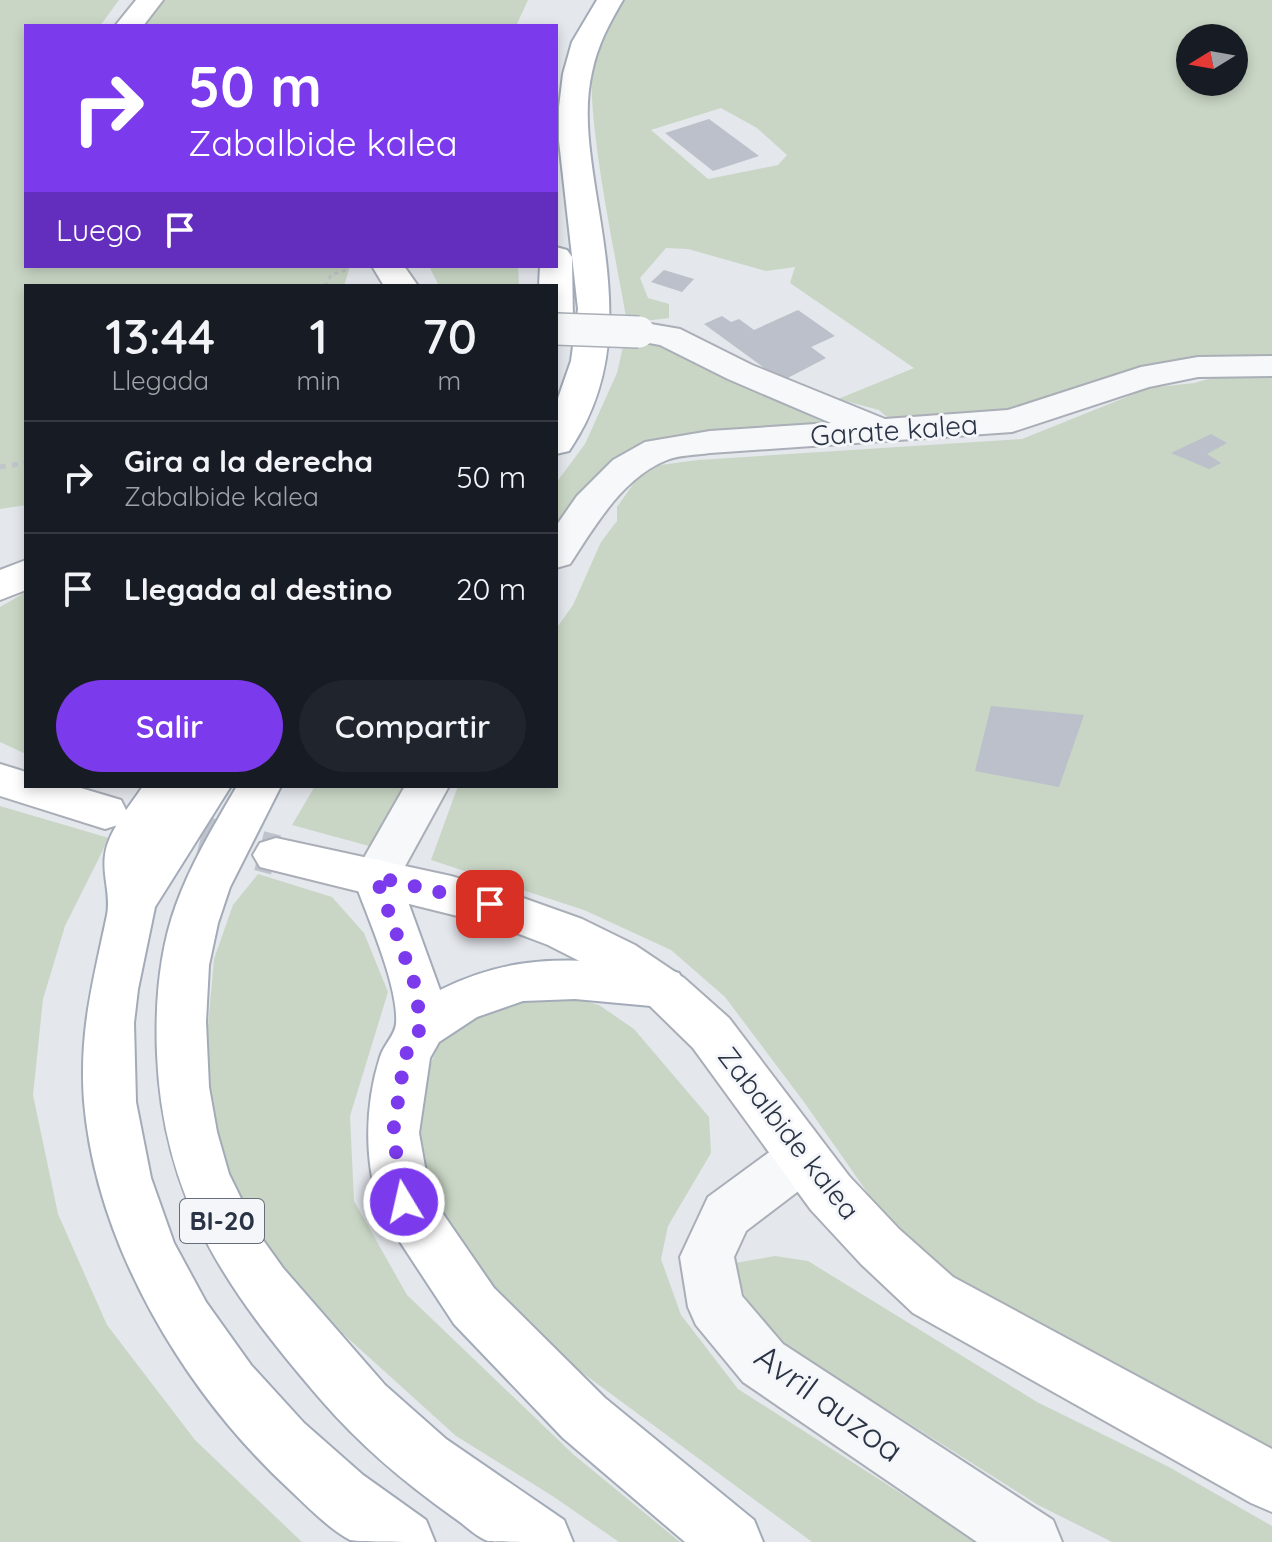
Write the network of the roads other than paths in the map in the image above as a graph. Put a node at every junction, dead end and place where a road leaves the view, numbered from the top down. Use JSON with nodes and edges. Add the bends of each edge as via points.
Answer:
{"nodes":[{"id":1,"x":150,"y":0,"type":"edge"},
{"id":2,"x":610,"y":0,"type":"edge"},
{"id":3,"x":131,"y":24,"type":"edge"},
{"id":4,"x":558,"y":326,"type":"edge"},
{"id":5,"x":1272,"y":366,"type":"edge"},
{"id":6,"x":883,"y":431,"type":"junction"},
{"id":7,"x":558,"y":439,"type":"edge"},
{"id":8,"x":558,"y":552,"type":"edge"},
{"id":9,"x":24,"y":574,"type":"edge"},
{"id":10,"x":0,"y":587,"type":"edge"},
{"id":11,"x":0,"y":780,"type":"edge"},
{"id":12,"x":24,"y":787,"type":"edge"},
{"id":13,"x":26,"y":788,"type":"edge"},
{"id":14,"x":258,"y":788,"type":"edge"},
{"id":15,"x":426,"y":788,"type":"edge"},
{"id":16,"x":193,"y":789,"type":"edge"},
{"id":17,"x":105,"y":812,"type":"tunnel mouth"},
{"id":18,"x":276,"y":855,"type":"tunnel mouth"},
{"id":19,"x":376,"y":877,"type":"junction"},
{"id":20,"x":662,"y":987,"type":"junction"},
{"id":21,"x":421,"y":1027,"type":"junction"},
{"id":22,"x":802,"y":1158,"type":"junction"},
{"id":23,"x":1272,"y":1482,"type":"edge"},
{"id":24,"x":404,"y":1542,"type":"edge"},
{"id":25,"x":542,"y":1542,"type":"edge"},
{"id":26,"x":732,"y":1542,"type":"edge"},
{"id":27,"x":1031,"y":1542,"type":"edge"}],
"edges":[{"from":1,"to":3,"type":"main road"},
{"from":2,"to":7,"type":"main road","via":[[587,40],[576,80],[575,141],[595,309],[579,392]]},
{"from":4,"to":6,"type":"street","bridge":true,"via":[[668,336]]},
{"from":5,"to":6,"type":"street","name":"Garate kalea","via":[[1198,367],[1141,378],[1012,421]]},
{"from":6,"to":8,"type":"street","name":"Garate kalea","via":[[658,450],[626,468],[590,504]]},
{"from":9,"to":10,"type":"main road"},
{"from":11,"to":12,"type":"main road"},
{"from":13,"to":17,"type":"main road"},
{"from":14,"to":25,"type":"main road","number":"BI-20","via":[[194,921],[181,979],[182,1086],[200,1170],[229,1237],[274,1304],[342,1381],[406,1445]]},
{"from":15,"to":19,"type":"street"},
{"from":16,"to":24,"type":"main road","number":"BI-20","via":[[132,905],[109,1022],[116,1153],[134,1216],[162,1280],[203,1349],[313,1472]]},
{"from":18,"to":19,"type":"main road","name":"Zabalbide kalea"},
{"from":19,"to":20,"type":"main road","name":"Zabalbide kalea","via":[[543,922]]},
{"from":19,"to":21,"type":"main road","via":[[415,985]]},
{"from":20,"to":21,"type":"main road","via":[[575,979],[523,981],[473,997]]},
{"from":20,"to":22,"type":"main road","name":"Zabalbide kalea","via":[[710,1033]]},
{"from":21,"to":26,"type":"main road","via":[[405,1056],[393,1133],[404,1202],[474,1306],[584,1418]]},
{"from":22,"to":23,"type":"main road","name":"Zabalbide kalea","via":[[890,1258],[933,1295]]},
{"from":22,"to":27,"type":"street","name":"Avril auzoa","via":[[727,1214],[707,1257],[716,1307],[763,1363]]}]}
